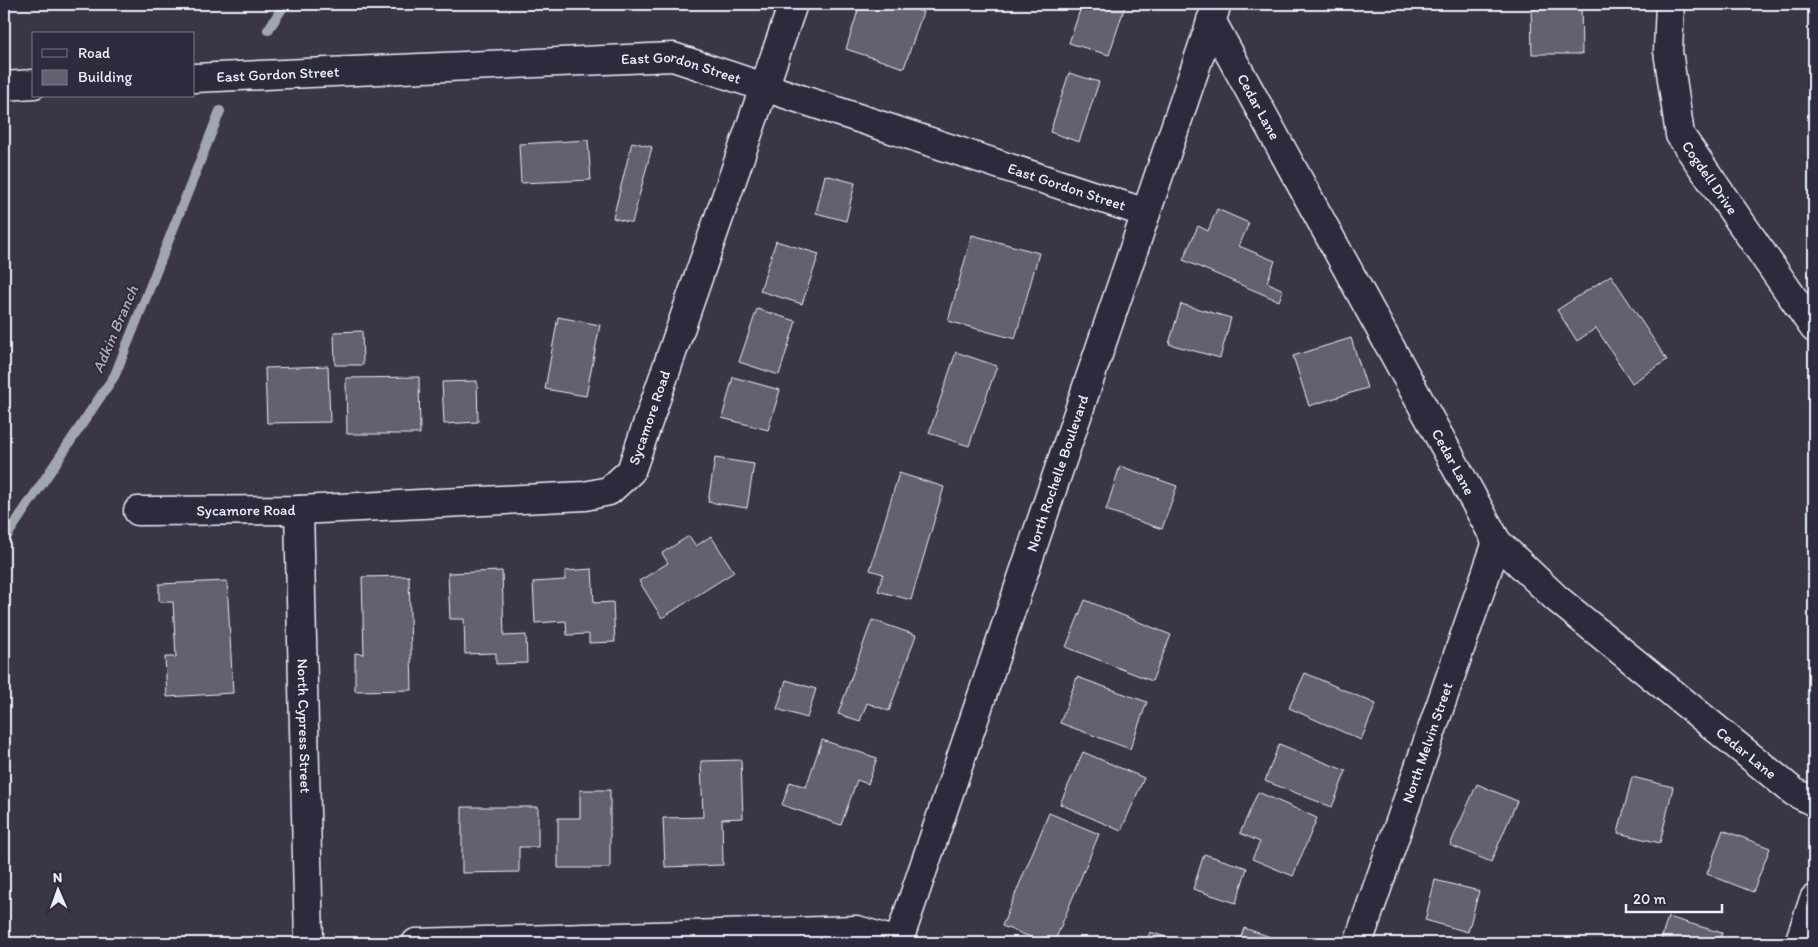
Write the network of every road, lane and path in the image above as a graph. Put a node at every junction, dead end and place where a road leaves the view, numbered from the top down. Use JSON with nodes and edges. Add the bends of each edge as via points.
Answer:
{"nodes":[{"id":1,"x":793,"y":4,"type":"edge"},
{"id":2,"x":1670,"y":4,"type":"edge"},
{"id":3,"x":1214,"y":12,"type":"edge"},
{"id":4,"x":195,"y":78,"type":"edge"},
{"id":5,"x":32,"y":84,"type":"edge"},
{"id":6,"x":4,"y":86,"type":"edge"},
{"id":7,"x":766,"y":88,"type":"junction"},
{"id":8,"x":1146,"y":213,"type":"junction"},
{"id":9,"x":1814,"y":328,"type":"edge"},
{"id":10,"x":299,"y":510,"type":"junction"},
{"id":11,"x":138,"y":511,"type":"dead end"},
{"id":12,"x":1497,"y":542,"type":"junction"},
{"id":13,"x":1814,"y":802,"type":"edge"},
{"id":14,"x":1814,"y":899,"type":"edge"},
{"id":15,"x":309,"y":943,"type":"edge"},
{"id":16,"x":432,"y":943,"type":"edge"},
{"id":17,"x":899,"y":943,"type":"edge"},
{"id":18,"x":1358,"y":943,"type":"edge"},
{"id":19,"x":1799,"y":943,"type":"edge"}],
"edges":[{"from":1,"to":7,"type":"street","name":"Sycamore Road"},
{"from":2,"to":9,"type":"street","name":"Cogdell Drive","via":[[1668,51],[1680,135]]},
{"from":3,"to":8,"type":"street","name":"North Rochelle Boulevard"},
{"from":3,"to":12,"type":"street","name":"Cedar Lane"},
{"from":4,"to":7,"type":"street","name":"East Gordon Street","via":[[672,57]]},
{"from":5,"to":6,"type":"street"},
{"from":7,"to":8,"type":"street","name":"East Gordon Street"},
{"from":7,"to":10,"type":"street","name":"Sycamore Road","via":[[631,471],[609,491],[585,496]]},
{"from":8,"to":17,"type":"street","name":"North Rochelle Boulevard"},
{"from":10,"to":11,"type":"street","name":"Sycamore Road"},
{"from":10,"to":15,"type":"street","name":"North Cypress Street"},
{"from":12,"to":13,"type":"street","name":"Cedar Lane","via":[[1556,598],[1786,786]]},
{"from":12,"to":18,"type":"street","name":"North Melvin Street"},
{"from":14,"to":19,"type":"street"},
{"from":16,"to":17,"type":"street","via":[[857,930]]}]}
